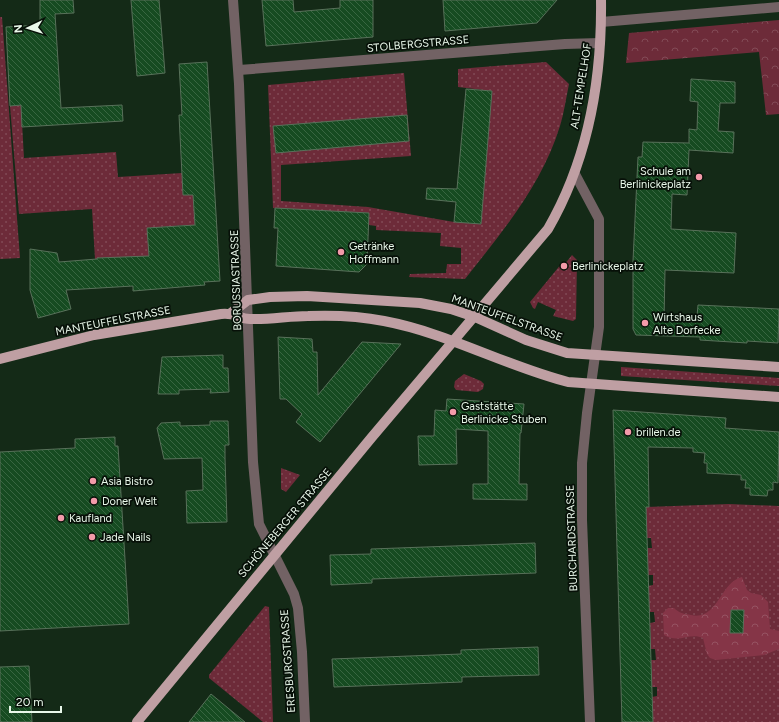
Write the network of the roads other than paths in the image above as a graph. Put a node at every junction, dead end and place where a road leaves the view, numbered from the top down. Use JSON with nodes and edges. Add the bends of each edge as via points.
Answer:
{"nodes":[{"id":1,"x":233,"y":0,"type":"edge"},
{"id":2,"x":601,"y":0,"type":"edge"},
{"id":3,"x":779,"y":7,"type":"edge"},
{"id":4,"x":601,"y":22,"type":"junction"},
{"id":5,"x":600,"y":43,"type":"junction"},
{"id":6,"x":239,"y":70,"type":"junction"},
{"id":7,"x":575,"y":174,"type":"junction"},
{"id":8,"x":248,"y":300,"type":"junction"},
{"id":9,"x":231,"y":313,"type":"junction"},
{"id":10,"x":475,"y":317,"type":"junction"},
{"id":11,"x":249,"y":320,"type":"junction"},
{"id":12,"x":453,"y":341,"type":"junction"},
{"id":13,"x":595,"y":355,"type":"junction"},
{"id":14,"x":0,"y":359,"type":"edge"},
{"id":15,"x":779,"y":367,"type":"edge"},
{"id":16,"x":591,"y":384,"type":"junction"},
{"id":17,"x":779,"y":397,"type":"edge"},
{"id":18,"x":274,"y":555,"type":"junction"},
{"id":19,"x":137,"y":722,"type":"edge"},
{"id":20,"x":304,"y":722,"type":"edge"},
{"id":21,"x":590,"y":722,"type":"edge"}],
"edges":[{"from":1,"to":6,"type":"street","name":"BORUSSIASTRASSE"},
{"from":2,"to":4,"type":"main road","name":"ALT-TEMPELHOF"},
{"from":3,"to":4,"type":"street"},
{"from":4,"to":5,"type":"main road","name":"ALT-TEMPELHOF"},
{"from":5,"to":6,"type":"street","name":"STOLBERGSTRASSE"},
{"from":5,"to":7,"type":"main road","name":"ALT-TEMPELHOF","via":[[592,111]]},
{"from":6,"to":8,"type":"street","name":"BORUSSIASTRASSE"},
{"from":7,"to":10,"type":"main road","name":"ALT-TEMPELHOF","via":[[563,203],[548,229]]},
{"from":7,"to":13,"type":"street","via":[[599,218],[598,327]]},
{"from":8,"to":9,"type":"main road","name":"MANTEUFFELSTRASSE"},
{"from":8,"to":10,"type":"main road","name":"MANTEUFFELSTRASSE","via":[[306,296],[400,301],[451,309]]},
{"from":8,"to":11,"type":"street","name":"BORUSSIASTRASSE"},
{"from":9,"to":11,"type":"main road"},
{"from":9,"to":14,"type":"main road","name":"MANTEUFFELSTRASSE","via":[[94,335]]},
{"from":10,"to":12,"type":"main road","name":"SCHÖNEBERGER STRASSE"},
{"from":10,"to":13,"type":"main road","name":"MANTEUFFELSTRASSE","via":[[540,345],[567,353]]},
{"from":11,"to":12,"type":"main road","via":[[308,316],[361,318],[415,328]]},
{"from":11,"to":18,"type":"street","name":"BORUSSIASTRASSE","via":[[253,462],[259,524]]},
{"from":12,"to":16,"type":"main road","via":[[543,375],[568,382]]},
{"from":12,"to":18,"type":"main road","name":"SCHÖNEBERGER STRASSE"},
{"from":13,"to":15,"type":"main road","name":"MANTEUFFELSTRASSE"},
{"from":13,"to":16,"type":"street","name":"BURCHARDSTRASSE"},
{"from":16,"to":17,"type":"main road"},
{"from":16,"to":21,"type":"street","name":"BURCHARDSTRASSE","via":[[583,443],[582,491]]},
{"from":18,"to":19,"type":"main road","name":"SCHÖNEBERGER STRASSE"},
{"from":18,"to":20,"type":"street","name":"ERESBURGSTRASSE","via":[[294,594],[298,608]]}]}
